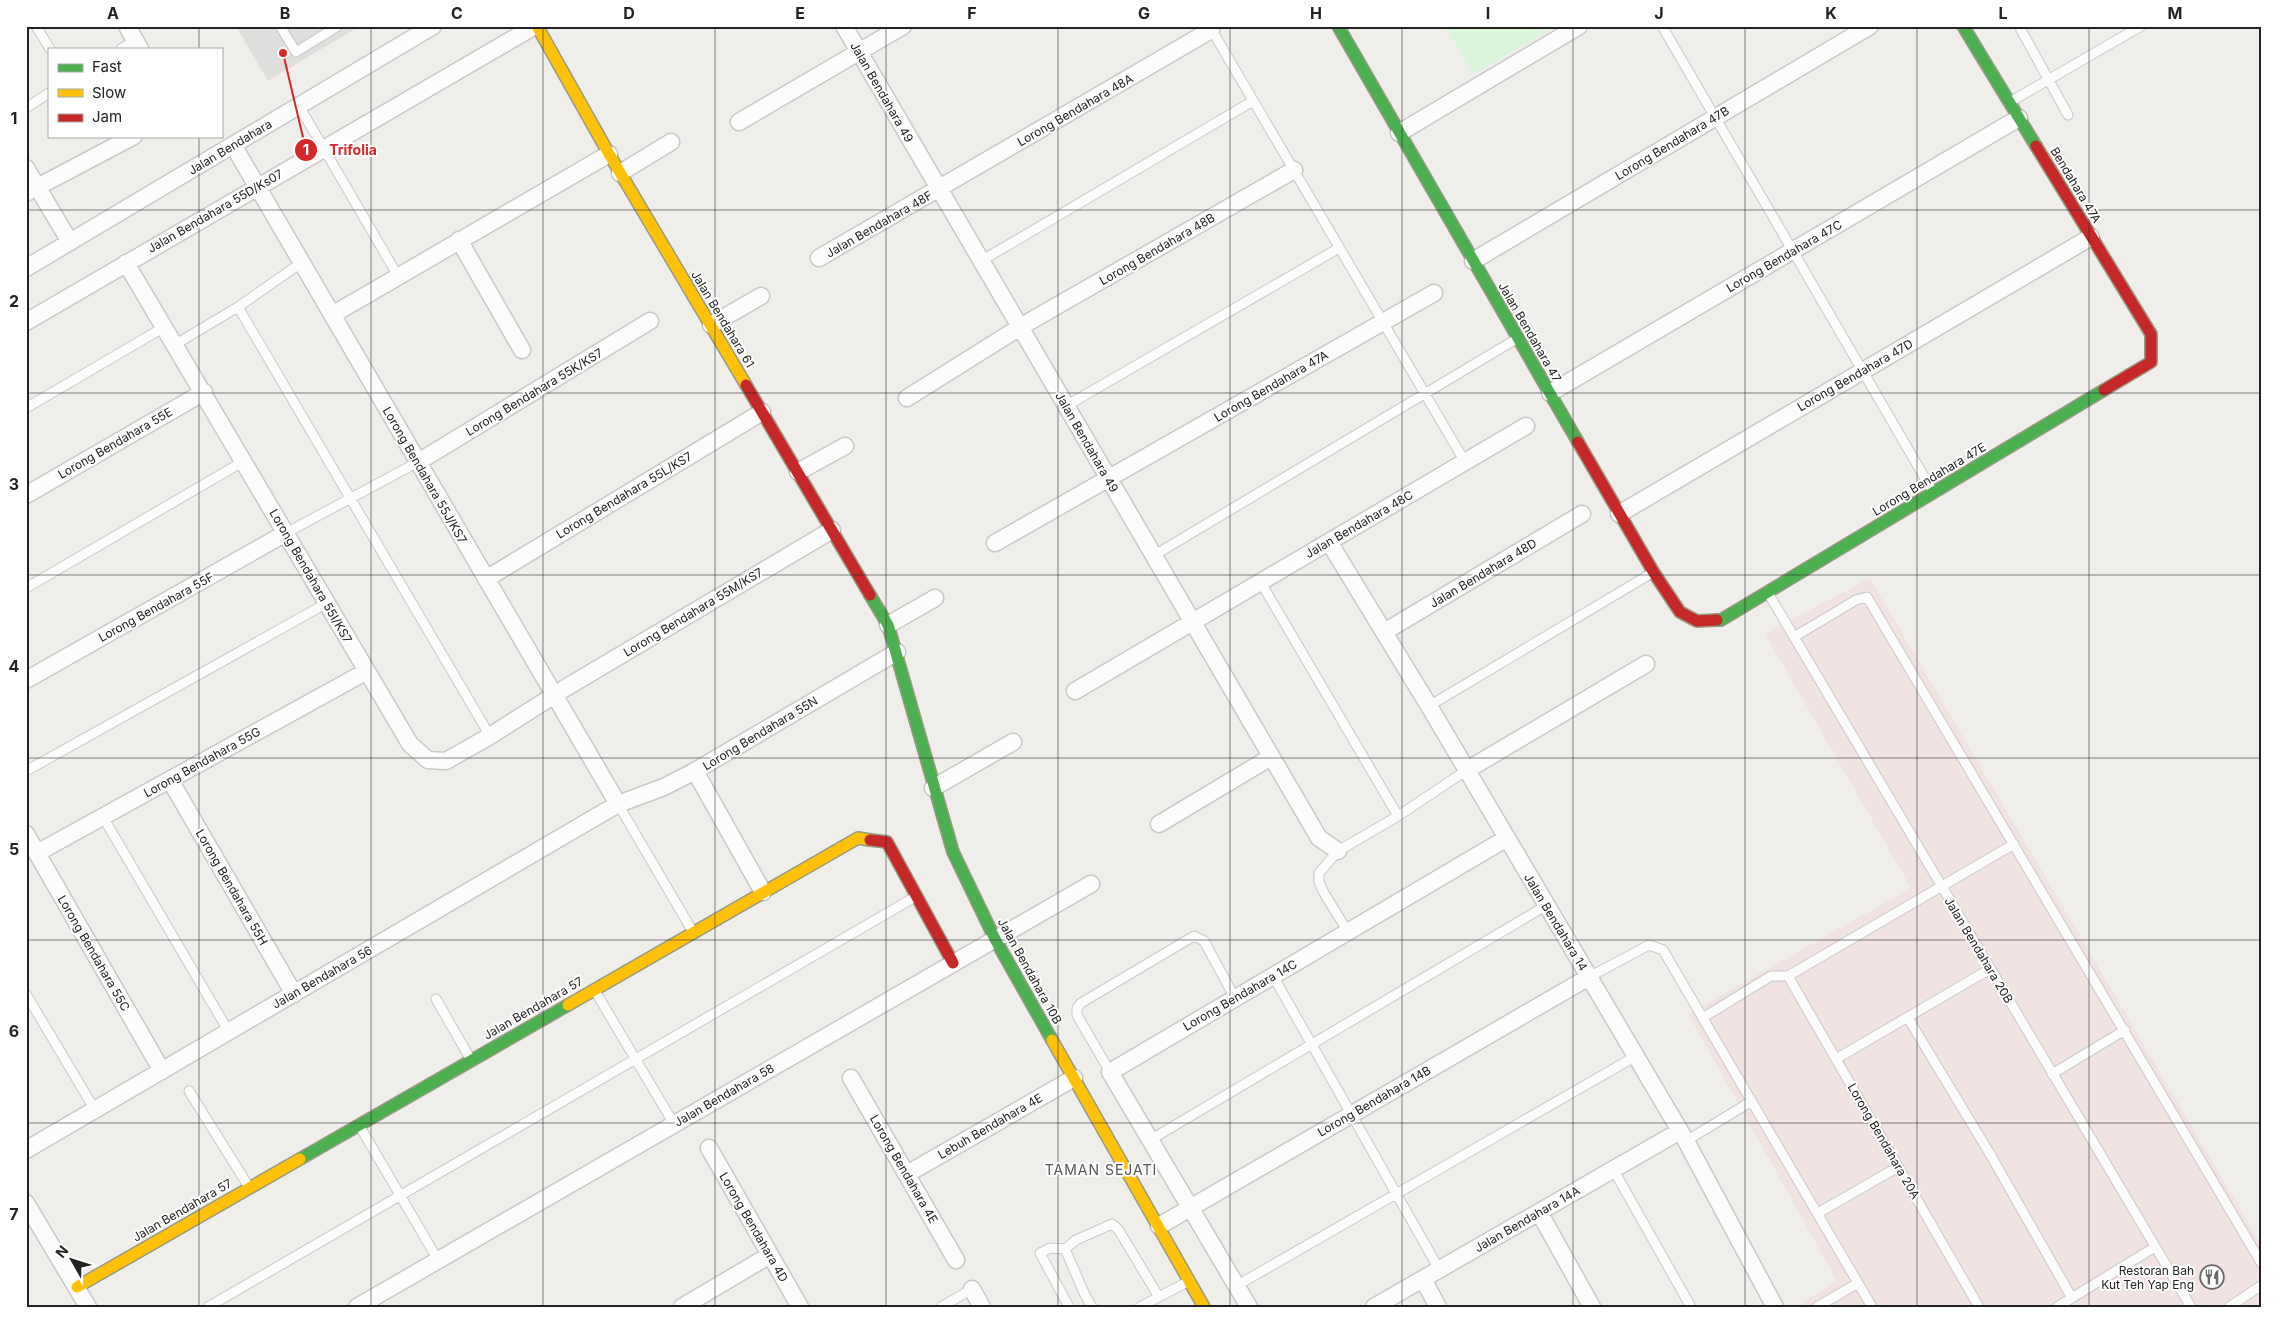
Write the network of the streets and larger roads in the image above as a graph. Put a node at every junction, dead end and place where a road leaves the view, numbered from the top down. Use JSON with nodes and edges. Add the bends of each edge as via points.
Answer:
{"nodes":[{"id":1,"x":433,"y":26,"type":"edge"},
{"id":2,"x":536,"y":26,"type":"edge"},
{"id":3,"x":844,"y":26,"type":"edge"},
{"id":4,"x":903,"y":26,"type":"edge"},
{"id":5,"x":1338,"y":26,"type":"edge"},
{"id":6,"x":1580,"y":26,"type":"edge"},
{"id":7,"x":1870,"y":26,"type":"edge"},
{"id":8,"x":1963,"y":26,"type":"edge"},
{"id":9,"x":1210,"y":28,"type":"edge"},
{"id":10,"x":859,"y":52,"type":"junction"},
{"id":11,"x":2019,"y":118,"type":"junction"},
{"id":12,"x":739,"y":122,"type":"dead end"},
{"id":13,"x":1399,"y":133,"type":"junction"},
{"id":14,"x":130,"y":138,"type":"edge"},
{"id":15,"x":671,"y":142,"type":"dead end"},
{"id":16,"x":232,"y":145,"type":"junction"},
{"id":17,"x":609,"y":154,"type":"junction"},
{"id":18,"x":26,"y":168,"type":"edge"},
{"id":19,"x":1294,"y":170,"type":"road end"},
{"id":20,"x":620,"y":173,"type":"junction"},
{"id":21,"x":257,"y":188,"type":"junction"},
{"id":22,"x":32,"y":190,"type":"edge"},
{"id":23,"x":939,"y":190,"type":"junction"},
{"id":24,"x":2091,"y":237,"type":"junction"},
{"id":25,"x":459,"y":240,"type":"junction"},
{"id":26,"x":70,"y":242,"type":"junction"},
{"id":27,"x":819,"y":258,"type":"dead end"},
{"id":28,"x":1473,"y":261,"type":"junction"},
{"id":29,"x":126,"y":263,"type":"junction"},
{"id":30,"x":26,"y":268,"type":"edge"},
{"id":31,"x":1434,"y":293,"type":"dead end"},
{"id":32,"x":761,"y":296,"type":"dead end"},
{"id":33,"x":332,"y":315,"type":"junction"},
{"id":34,"x":650,"y":321,"type":"dead end"},
{"id":35,"x":26,"y":322,"type":"edge"},
{"id":36,"x":710,"y":326,"type":"junction"},
{"id":37,"x":1020,"y":327,"type":"junction"},
{"id":38,"x":522,"y":350,"type":"dead end"},
{"id":39,"x":2151,"y":362,"type":"joint"},
{"id":40,"x":204,"y":392,"type":"junction"},
{"id":41,"x":1550,"y":393,"type":"junction"},
{"id":42,"x":906,"y":398,"type":"dead end"},
{"id":43,"x":762,"y":412,"type":"junction"},
{"id":44,"x":1526,"y":426,"type":"dead end"},
{"id":45,"x":845,"y":446,"type":"dead end"},
{"id":46,"x":418,"y":462,"type":"junction"},
{"id":47,"x":798,"y":472,"type":"junction"},
{"id":48,"x":1108,"y":478,"type":"junction"},
{"id":49,"x":26,"y":495,"type":"edge"},
{"id":50,"x":1582,"y":514,"type":"dead end"},
{"id":51,"x":1620,"y":514,"type":"junction"},
{"id":52,"x":832,"y":530,"type":"junction"},
{"id":53,"x":286,"y":534,"type":"junction"},
{"id":54,"x":1329,"y":542,"type":"junction"},
{"id":55,"x":995,"y":543,"type":"dead end"},
{"id":56,"x":486,"y":579,"type":"junction"},
{"id":57,"x":935,"y":598,"type":"dead end"},
{"id":58,"x":1721,"y":620,"type":"joint"},
{"id":59,"x":1192,"y":621,"type":"junction"},
{"id":60,"x":888,"y":625,"type":"junction"},
{"id":61,"x":1384,"y":632,"type":"junction"},
{"id":62,"x":897,"y":652,"type":"junction"},
{"id":63,"x":1646,"y":664,"type":"dead end"},
{"id":64,"x":367,"y":671,"type":"junction"},
{"id":65,"x":26,"y":680,"type":"edge"},
{"id":66,"x":1075,"y":691,"type":"dead end"},
{"id":67,"x":554,"y":695,"type":"junction"},
{"id":68,"x":1014,"y":742,"type":"dead end"},
{"id":69,"x":1271,"y":757,"type":"junction"},
{"id":70,"x":1467,"y":770,"type":"junction"},
{"id":71,"x":695,"y":771,"type":"junction"},
{"id":72,"x":170,"y":780,"type":"junction"},
{"id":73,"x":933,"y":788,"type":"junction"},
{"id":74,"x":618,"y":804,"type":"junction"},
{"id":75,"x":1159,"y":824,"type":"dead end"},
{"id":76,"x":26,"y":834,"type":"edge"},
{"id":77,"x":1507,"y":838,"type":"junction"},
{"id":78,"x":1338,"y":851,"type":"road end"},
{"id":79,"x":37,"y":853,"type":"junction"},
{"id":80,"x":1091,"y":884,"type":"dead end"},
{"id":81,"x":763,"y":892,"type":"junction"},
{"id":82,"x":995,"y":939,"type":"junction"},
{"id":83,"x":954,"y":963,"type":"junction"},
{"id":84,"x":1589,"y":977,"type":"junction"},
{"id":85,"x":294,"y":994,"type":"junction"},
{"id":86,"x":162,"y":1071,"type":"junction"},
{"id":87,"x":851,"y":1078,"type":"dead end"},
{"id":88,"x":1074,"y":1078,"type":"junction"},
{"id":89,"x":1683,"y":1136,"type":"junction"},
{"id":90,"x":709,"y":1148,"type":"dead end"},
{"id":91,"x":26,"y":1150,"type":"edge"},
{"id":92,"x":907,"y":1174,"type":"junction"},
{"id":93,"x":26,"y":1203,"type":"edge"},
{"id":94,"x":1190,"y":1208,"type":"junction"},
{"id":95,"x":1539,"y":1212,"type":"junction"},
{"id":96,"x":1158,"y":1226,"type":"junction"},
{"id":97,"x":770,"y":1255,"type":"junction"},
{"id":98,"x":956,"y":1260,"type":"dead end"},
{"id":99,"x":1423,"y":1279,"type":"junction"},
{"id":100,"x":76,"y":1287,"type":"junction"},
{"id":101,"x":972,"y":1289,"type":"road end"},
{"id":102,"x":88,"y":1307,"type":"edge"},
{"id":103,"x":357,"y":1307,"type":"edge"},
{"id":104,"x":682,"y":1307,"type":"edge"},
{"id":105,"x":800,"y":1307,"type":"edge"},
{"id":106,"x":982,"y":1307,"type":"edge"},
{"id":107,"x":1204,"y":1307,"type":"edge"},
{"id":108,"x":1248,"y":1307,"type":"edge"},
{"id":109,"x":1374,"y":1307,"type":"edge"},
{"id":110,"x":1438,"y":1307,"type":"edge"},
{"id":111,"x":1592,"y":1307,"type":"edge"},
{"id":112,"x":1775,"y":1307,"type":"edge"}],
"edges":[{"from":1,"to":16,"type":"street","name":"Jalan Bendahara"},
{"from":2,"to":17,"type":"street","name":"Jalan Bendahara 61"},
{"from":2,"to":21,"type":"street","name":"Jalan Bendahara 55D/Ks07"},
{"from":3,"to":10,"type":"street","name":"Jalan Bendahara 49"},
{"from":4,"to":10,"type":"street"},
{"from":5,"to":13,"type":"street","name":"Jalan Bendahara 47"},
{"from":6,"to":13,"type":"street"},
{"from":7,"to":28,"type":"street","name":"Lorong Bendahara 47B"},
{"from":8,"to":11,"type":"street","name":"Bendahara 47A"},
{"from":9,"to":23,"type":"street","name":"Lorong Bendahara 48A"},
{"from":10,"to":12,"type":"street"},
{"from":10,"to":23,"type":"street","name":"Jalan Bendahara 49"},
{"from":11,"to":24,"type":"street","name":"Bendahara 47A"},
{"from":11,"to":41,"type":"street","name":"Lorong Bendahara 47C"},
{"from":13,"to":28,"type":"street","name":"Jalan Bendahara 47"},
{"from":14,"to":22,"type":"street"},
{"from":15,"to":20,"type":"street"},
{"from":16,"to":21,"type":"street","name":"Lorong Bendahara 55J/KS7"},
{"from":16,"to":26,"type":"street","name":"Jalan Bendahara"},
{"from":17,"to":20,"type":"street","name":"Jalan Bendahara 61"},
{"from":17,"to":25,"type":"street"},
{"from":18,"to":22,"type":"street"},
{"from":19,"to":37,"type":"street","name":"Lorong Bendahara 48B"},
{"from":20,"to":36,"type":"street","name":"Jalan Bendahara 61"},
{"from":21,"to":29,"type":"street","name":"Jalan Bendahara 55D/Ks07"},
{"from":21,"to":33,"type":"street","name":"Lorong Bendahara 55J/KS7"},
{"from":22,"to":26,"type":"street"},
{"from":23,"to":27,"type":"street","name":"Jalan Bendahara 48F"},
{"from":23,"to":37,"type":"street","name":"Jalan Bendahara 49"},
{"from":24,"to":39,"type":"street","name":"Bendahara 47A","via":[[2151,334]]},
{"from":24,"to":51,"type":"street","name":"Lorong Bendahara 47D"},
{"from":25,"to":33,"type":"street"},
{"from":25,"to":38,"type":"street"},
{"from":26,"to":30,"type":"street","name":"Jalan Bendahara"},
{"from":28,"to":41,"type":"street","name":"Jalan Bendahara 47"},
{"from":29,"to":35,"type":"street","name":"Jalan Bendahara 55D/Ks07"},
{"from":29,"to":40,"type":"street","name":"Lorong Bendahara 55I/KS7"},
{"from":31,"to":48,"type":"street","name":"Lorong Bendahara 47A"},
{"from":32,"to":36,"type":"street"},
{"from":33,"to":46,"type":"street","name":"Lorong Bendahara 55J/KS7"},
{"from":34,"to":46,"type":"street","name":"Lorong Bendahara 55K/KS7"},
{"from":36,"to":43,"type":"street","name":"Jalan Bendahara 61"},
{"from":37,"to":42,"type":"street","name":"Lorong Bendahara 48B"},
{"from":37,"to":48,"type":"street","name":"Jalan Bendahara 49"},
{"from":39,"to":58,"type":"street","name":"Lorong Bendahara 47E"},
{"from":40,"to":49,"type":"street","name":"Lorong Bendahara 55E"},
{"from":40,"to":53,"type":"street","name":"Lorong Bendahara 55I/KS7"},
{"from":41,"to":51,"type":"street","name":"Jalan Bendahara 47"},
{"from":43,"to":47,"type":"street","name":"Jalan Bendahara 61"},
{"from":43,"to":56,"type":"street","name":"Lorong Bendahara 55L/KS7"},
{"from":44,"to":54,"type":"street","name":"Jalan Bendahara 48C"},
{"from":45,"to":47,"type":"street"},
{"from":46,"to":56,"type":"street","name":"Lorong Bendahara 55J/KS7"},
{"from":47,"to":52,"type":"street","name":"Jalan Bendahara 61"},
{"from":48,"to":55,"type":"street","name":"Lorong Bendahara 47A"},
{"from":48,"to":59,"type":"street","name":"Jalan Bendahara 49"},
{"from":50,"to":61,"type":"street","name":"Jalan Bendahara 48D"},
{"from":51,"to":58,"type":"street","name":"Jalan Bendahara 47","via":[[1680,612],[1697,621]]},
{"from":52,"to":60,"type":"street","name":"Jalan Bendahara 61"},
{"from":52,"to":67,"type":"street","name":"Lorong Bendahara 55M/KS7"},
{"from":53,"to":64,"type":"street","name":"Lorong Bendahara 55I/KS7"},
{"from":53,"to":65,"type":"street","name":"Lorong Bendahara 55F"},
{"from":54,"to":59,"type":"street","name":"Jalan Bendahara 48C"},
{"from":54,"to":61,"type":"street","name":"Jalan Bendahara 14"},
{"from":56,"to":67,"type":"street","name":"Lorong Bendahara 55J/KS7"},
{"from":57,"to":60,"type":"street"},
{"from":59,"to":66,"type":"street","name":"Jalan Bendahara 48C"},
{"from":59,"to":69,"type":"street","name":"Jalan Bendahara 49"},
{"from":60,"to":62,"type":"street","name":"Jalan Bendahara 10B"},
{"from":61,"to":70,"type":"street","name":"Jalan Bendahara 14"},
{"from":62,"to":71,"type":"street","name":"Lorong Bendahara 55N"},
{"from":62,"to":73,"type":"street","name":"Jalan Bendahara 10B"},
{"from":63,"to":70,"type":"street"},
{"from":64,"to":67,"type":"street","name":"Lorong Bendahara 55I/KS7","via":[[410,744],[428,760],[446,761]]},
{"from":64,"to":72,"type":"street","name":"Lorong Bendahara 55G"},
{"from":67,"to":74,"type":"street","name":"Lorong Bendahara 55J/KS7"},
{"from":68,"to":73,"type":"street"},
{"from":69,"to":75,"type":"street"},
{"from":69,"to":78,"type":"street","name":"Jalan Bendahara 49","via":[[1319,838]]},
{"from":70,"to":77,"type":"street","name":"Jalan Bendahara 14"},
{"from":71,"to":74,"type":"street","name":"Lorong Bendahara 55N"},
{"from":71,"to":81,"type":"street"},
{"from":72,"to":79,"type":"street","name":"Lorong Bendahara 55G"},
{"from":72,"to":85,"type":"street","name":"Lorong Bendahara 55H"},
{"from":73,"to":82,"type":"street","name":"Jalan Bendahara 10B","via":[[953,852]]},
{"from":74,"to":85,"type":"street","name":"Jalan Bendahara 56"},
{"from":76,"to":79,"type":"street","name":"Lorong Bendahara 55C"},
{"from":77,"to":84,"type":"street","name":"Jalan Bendahara 14"},
{"from":77,"to":94,"type":"street","name":"Lorong Bendahara 14C","via":[[1110,1072]]},
{"from":79,"to":86,"type":"street","name":"Lorong Bendahara 55C"},
{"from":80,"to":82,"type":"street","name":"Jalan Bendahara 58"},
{"from":81,"to":83,"type":"street","name":"Jalan Bendahara 57","via":[[858,838],[887,842]]},
{"from":81,"to":100,"type":"street","name":"Jalan Bendahara 57"},
{"from":82,"to":83,"type":"street","name":"Jalan Bendahara 58"},
{"from":82,"to":88,"type":"street","name":"Jalan Bendahara 10B"},
{"from":83,"to":103,"type":"street","name":"Jalan Bendahara 58"},
{"from":84,"to":89,"type":"street","name":"Jalan Bendahara 14"},
{"from":84,"to":94,"type":"street","name":"Lorong Bendahara 14B"},
{"from":85,"to":86,"type":"street","name":"Jalan Bendahara 56"},
{"from":86,"to":91,"type":"street","name":"Jalan Bendahara 56"},
{"from":87,"to":92,"type":"street","name":"Lorong Bendahara 4E"},
{"from":88,"to":92,"type":"street","name":"Lebuh Bendahara 4E"},
{"from":88,"to":96,"type":"street","name":"Jalan Bendahara 10B"},
{"from":89,"to":95,"type":"street","name":"Jalan Bendahara 14A","via":[[1613,1169]]},
{"from":89,"to":112,"type":"street","name":"Jalan Bendahara 14"},
{"from":90,"to":97,"type":"street","name":"Lorong Bendahara 4D"},
{"from":92,"to":98,"type":"street","name":"Lorong Bendahara 4E"},
{"from":93,"to":100,"type":"street"},
{"from":94,"to":96,"type":"street","name":"Lorong Bendahara 14B"},
{"from":94,"to":108,"type":"street"},
{"from":95,"to":99,"type":"street","name":"Jalan Bendahara 14A"},
{"from":95,"to":111,"type":"street"},
{"from":96,"to":107,"type":"street","name":"Jalan Bendahara 10B"},
{"from":97,"to":104,"type":"street"},
{"from":97,"to":105,"type":"street","name":"Lorong Bendahara 4D"},
{"from":99,"to":109,"type":"street","name":"Jalan Bendahara 14A"},
{"from":99,"to":110,"type":"street"},
{"from":100,"to":102,"type":"street"},
{"from":101,"to":106,"type":"street"}]}
